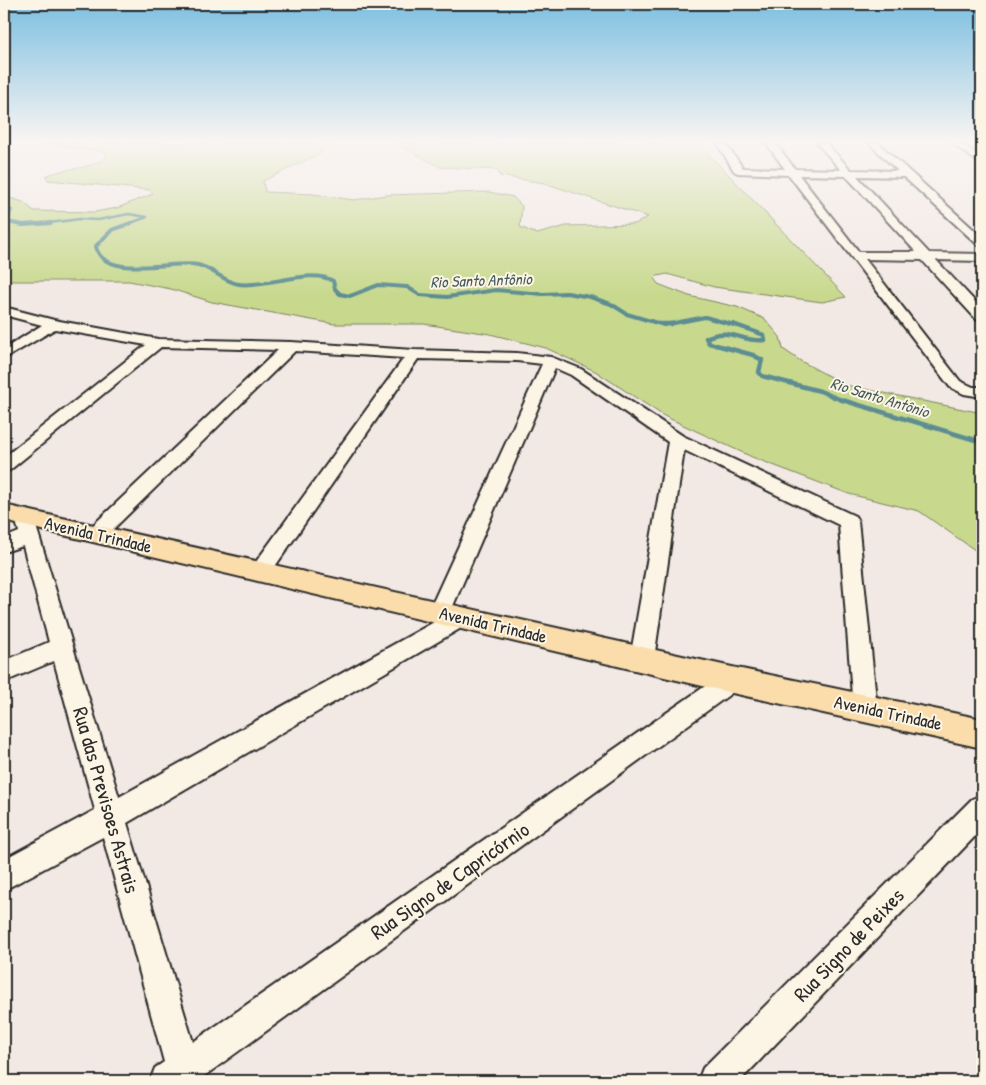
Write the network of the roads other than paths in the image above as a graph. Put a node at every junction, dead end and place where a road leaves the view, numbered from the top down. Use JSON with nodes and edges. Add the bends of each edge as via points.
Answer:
{"nodes":[{"id":1,"x":809,"y":194,"type":"edge"},
{"id":2,"x":867,"y":194,"type":"edge"},
{"id":3,"x":928,"y":194,"type":"edge"},
{"id":4,"x":982,"y":243,"type":"edge"},
{"id":5,"x":856,"y":255,"type":"junction"},
{"id":6,"x":926,"y":256,"type":"junction"},
{"id":7,"x":982,"y":257,"type":"edge"},
{"id":8,"x":4,"y":311,"type":"edge"},
{"id":9,"x":982,"y":317,"type":"edge"},
{"id":10,"x":53,"y":324,"type":"junction"},
{"id":11,"x":158,"y":343,"type":"junction"},
{"id":12,"x":292,"y":346,"type":"junction"},
{"id":13,"x":414,"y":354,"type":"junction"},
{"id":14,"x":4,"y":355,"type":"edge"},
{"id":15,"x":551,"y":361,"type":"junction"},
{"id":16,"x":982,"y":392,"type":"edge"},
{"id":17,"x":677,"y":440,"type":"junction"},
{"id":18,"x":4,"y":466,"type":"edge"},
{"id":19,"x":20,"y":523,"type":"edge"},
{"id":20,"x":96,"y":534,"type":"junction"},
{"id":21,"x":4,"y":545,"type":"edge"},
{"id":22,"x":260,"y":572,"type":"junction"},
{"id":23,"x":450,"y":616,"type":"junction"},
{"id":24,"x":62,"y":647,"type":"junction"},
{"id":25,"x":642,"y":659,"type":"junction"},
{"id":26,"x":4,"y":672,"type":"edge"},
{"id":27,"x":732,"y":680,"type":"junction"},
{"id":28,"x":865,"y":708,"type":"junction"},
{"id":29,"x":982,"y":734,"type":"edge"},
{"id":30,"x":982,"y":808,"type":"edge"},
{"id":31,"x":111,"y":817,"type":"junction"},
{"id":32,"x":4,"y":875,"type":"edge"},
{"id":33,"x":179,"y":1077,"type":"edge"},
{"id":34,"x":716,"y":1081,"type":"edge"}],
"edges":[{"from":1,"to":5,"type":"street"},
{"from":2,"to":6,"type":"street"},
{"from":3,"to":4,"type":"street"},
{"from":5,"to":6,"type":"street"},
{"from":5,"to":16,"type":"street","via":[[954,384]]},
{"from":6,"to":7,"type":"street"},
{"from":6,"to":9,"type":"street"},
{"from":8,"to":10,"type":"street"},
{"from":10,"to":11,"type":"street"},
{"from":10,"to":14,"type":"street"},
{"from":11,"to":12,"type":"street"},
{"from":11,"to":18,"type":"street"},
{"from":12,"to":13,"type":"street"},
{"from":12,"to":20,"type":"street"},
{"from":13,"to":15,"type":"street"},
{"from":13,"to":22,"type":"street"},
{"from":15,"to":17,"type":"street","via":[[576,372]]},
{"from":15,"to":23,"type":"street"},
{"from":17,"to":25,"type":"street"},
{"from":17,"to":28,"type":"street","via":[[848,521]]},
{"from":19,"to":20,"type":"main road","name":"Avenida Trindade"},
{"from":19,"to":21,"type":"street"},
{"from":19,"to":24,"type":"street","name":"Rua das Previsoes Astrais"},
{"from":20,"to":22,"type":"main road","name":"Avenida Trindade"},
{"from":22,"to":23,"type":"main road","name":"Avenida Trindade"},
{"from":23,"to":25,"type":"main road","name":"Avenida Trindade"},
{"from":23,"to":31,"type":"street"},
{"from":24,"to":26,"type":"street"},
{"from":24,"to":31,"type":"street","name":"Rua das Previsoes Astrais"},
{"from":25,"to":27,"type":"main road","name":"Avenida Trindade"},
{"from":27,"to":28,"type":"main road","name":"Avenida Trindade"},
{"from":27,"to":33,"type":"street","name":"Rua Signo de Capricórnio"},
{"from":28,"to":29,"type":"main road","name":"Avenida Trindade"},
{"from":30,"to":34,"type":"street","name":"Rua Signo de Peixes"},
{"from":31,"to":32,"type":"street"},
{"from":31,"to":33,"type":"street","name":"Rua das Previsoes Astrais"}]}
